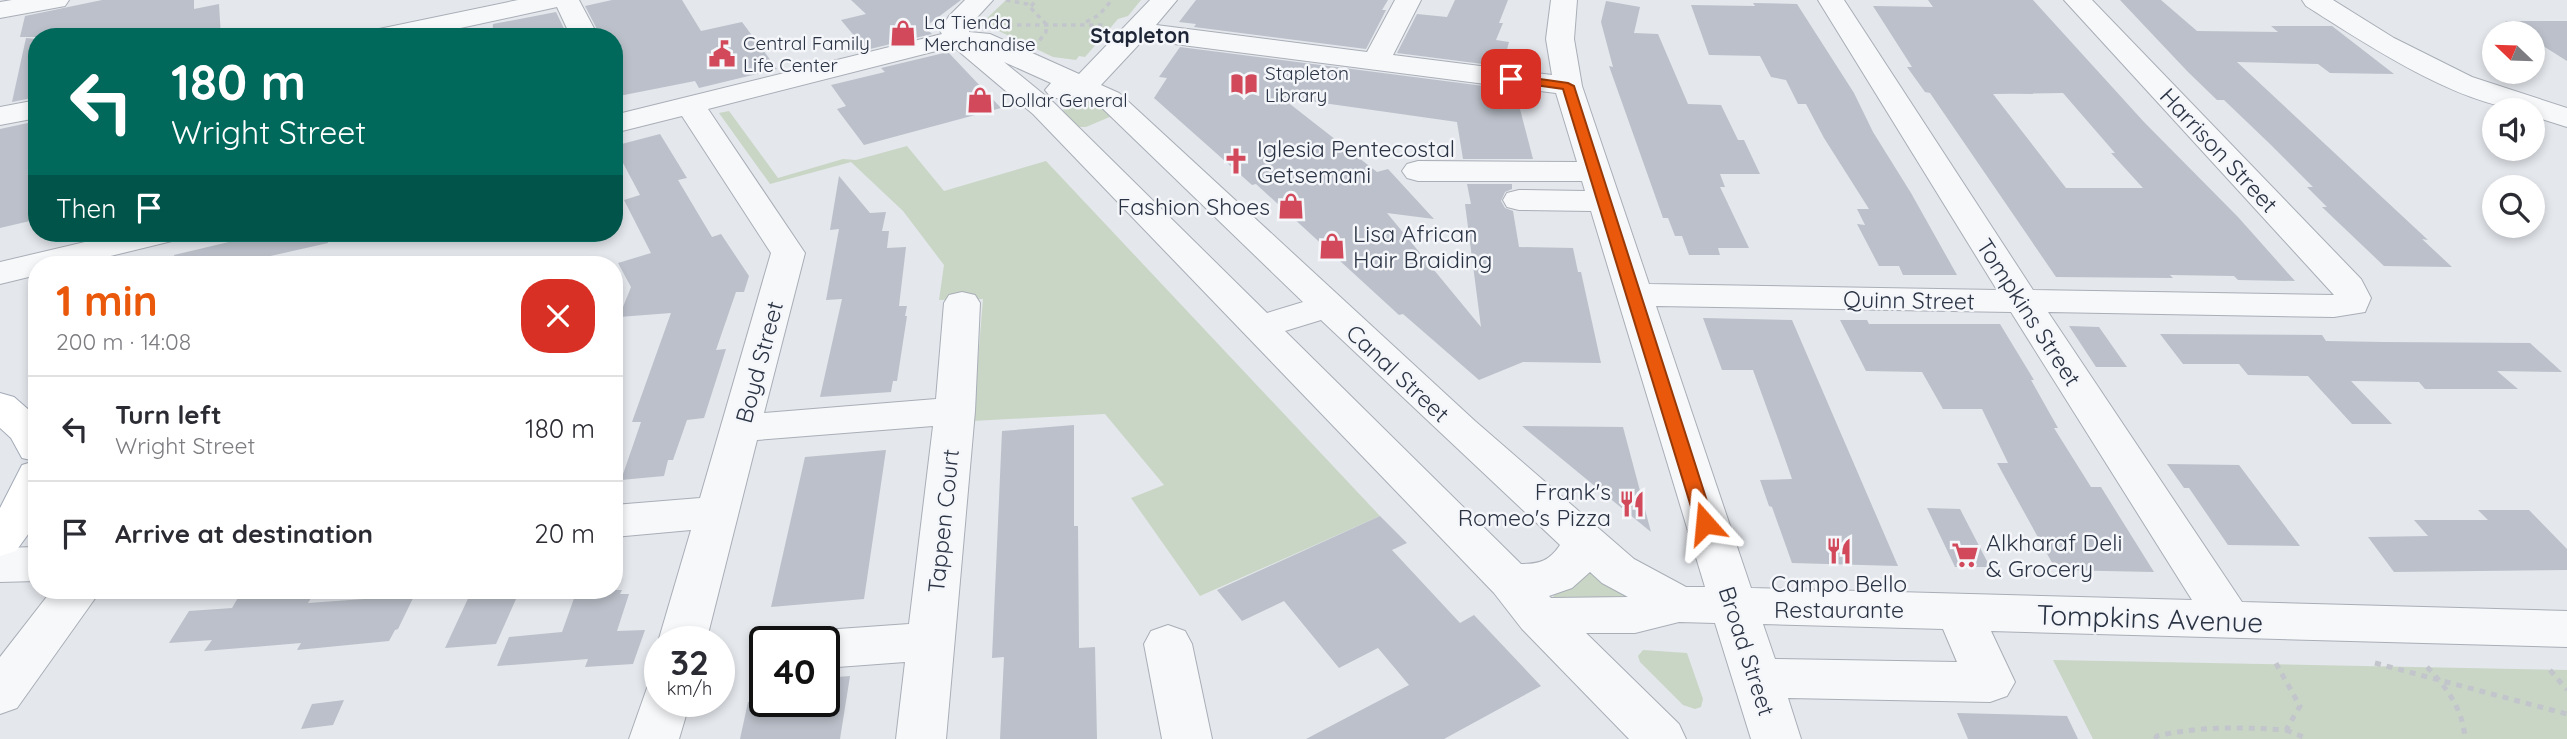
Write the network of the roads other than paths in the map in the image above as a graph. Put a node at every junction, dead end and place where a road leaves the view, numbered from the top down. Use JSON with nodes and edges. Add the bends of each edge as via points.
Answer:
{"nodes":[{"id":1,"x":55,"y":0,"type":"edge"},
{"id":2,"x":555,"y":0,"type":"edge"},
{"id":3,"x":566,"y":0,"type":"edge"},
{"id":4,"x":980,"y":0,"type":"edge"},
{"id":5,"x":1164,"y":0,"type":"edge"},
{"id":6,"x":1408,"y":0,"type":"edge"},
{"id":7,"x":1564,"y":0,"type":"edge"},
{"id":8,"x":1831,"y":0,"type":"edge"},
{"id":9,"x":2077,"y":0,"type":"edge"},
{"id":10,"x":2315,"y":0,"type":"edge"},
{"id":11,"x":0,"y":10,"type":"edge"},
{"id":12,"x":422,"y":28,"type":"edge"},
{"id":13,"x":580,"y":28,"type":"edge"},
{"id":14,"x":1126,"y":29,"type":"junction"},
{"id":15,"x":960,"y":39,"type":"junction"},
{"id":16,"x":1376,"y":62,"type":"junction"},
{"id":17,"x":1082,"y":86,"type":"junction"},
{"id":18,"x":1568,"y":86,"type":"junction"},
{"id":19,"x":1021,"y":88,"type":"junction"},
{"id":20,"x":690,"y":105,"type":"junction"},
{"id":21,"x":28,"y":111,"type":"edge"},
{"id":22,"x":0,"y":116,"type":"edge"},
{"id":23,"x":2567,"y":118,"type":"edge"},
{"id":24,"x":623,"y":122,"type":"edge"},
{"id":25,"x":1131,"y":123,"type":"junction"},
{"id":26,"x":1072,"y":138,"type":"junction"},
{"id":27,"x":1418,"y":171,"type":"dead end"},
{"id":28,"x":1599,"y":186,"type":"junction"},
{"id":29,"x":1519,"y":200,"type":"dead end"},
{"id":30,"x":126,"y":242,"type":"edge"},
{"id":31,"x":67,"y":256,"type":"edge"},
{"id":32,"x":28,"y":265,"type":"edge"},
{"id":33,"x":0,"y":272,"type":"edge"},
{"id":34,"x":1633,"y":295,"type":"junction"},
{"id":35,"x":2022,"y":301,"type":"junction"},
{"id":36,"x":962,"y":303,"type":"dead end"},
{"id":37,"x":2352,"y":304,"type":"joint"},
{"id":38,"x":1327,"y":306,"type":"junction"},
{"id":39,"x":1257,"y":328,"type":"junction"},
{"id":40,"x":0,"y":406,"type":"edge"},
{"id":41,"x":955,"y":411,"type":"junction"},
{"id":42,"x":741,"y":428,"type":"junction"},
{"id":43,"x":28,"y":432,"type":"edge"},
{"id":44,"x":28,"y":499,"type":"edge"},
{"id":45,"x":718,"y":512,"type":"junction"},
{"id":46,"x":623,"y":520,"type":"edge"},
{"id":47,"x":6,"y":525,"type":"edge"},
{"id":48,"x":1585,"y":542,"type":"junction"},
{"id":49,"x":28,"y":564,"type":"edge"},
{"id":50,"x":0,"y":565,"type":"edge"},
{"id":51,"x":71,"y":599,"type":"edge"},
{"id":52,"x":1525,"y":599,"type":"junction"},
{"id":53,"x":1679,"y":604,"type":"junction"},
{"id":54,"x":1732,"y":607,"type":"junction"},
{"id":55,"x":1959,"y":613,"type":"junction"},
{"id":56,"x":2230,"y":621,"type":"junction"},
{"id":57,"x":686,"y":626,"type":"edge"},
{"id":58,"x":931,"y":641,"type":"junction"},
{"id":59,"x":1168,"y":644,"type":"dead end"},
{"id":60,"x":840,"y":648,"type":"edge"},
{"id":61,"x":2558,"y":649,"type":"edge"},
{"id":62,"x":1757,"y":678,"type":"junction"},
{"id":63,"x":0,"y":694,"type":"edge"},
{"id":64,"x":661,"y":717,"type":"edge"},
{"id":65,"x":654,"y":739,"type":"edge"},
{"id":66,"x":921,"y":739,"type":"edge"},
{"id":67,"x":1187,"y":739,"type":"edge"},
{"id":68,"x":1661,"y":739,"type":"edge"},
{"id":69,"x":1776,"y":739,"type":"edge"}],
"edges":[{"from":1,"to":11,"type":"street"},
{"from":2,"to":12,"type":"street"},
{"from":3,"to":13,"type":"street"},
{"from":4,"to":15,"type":"street","via":[[958,22],[954,31]]},
{"from":5,"to":14,"type":"street"},
{"from":6,"to":16,"type":"street"},
{"from":7,"to":18,"type":"street","name":"Broad Street","via":[[1560,39]]},
{"from":8,"to":35,"type":"street","name":"Tompkins Street"},
{"from":9,"to":37,"type":"street","name":"Harrison Street","via":[[2348,287]]},
{"from":10,"to":23,"type":"street","via":[[2384,44],[2462,83]]},
{"from":14,"to":16,"type":"street"},
{"from":14,"to":17,"type":"street"},
{"from":15,"to":17,"type":"street","name":"Canal Street","via":[[980,40]]},
{"from":15,"to":19,"type":"street"},
{"from":15,"to":20,"type":"street"},
{"from":16,"to":18,"type":"street"},
{"from":17,"to":19,"type":"street","via":[[1052,91]]},
{"from":17,"to":25,"type":"street","name":"Canal Street","via":[[1109,99]]},
{"from":18,"to":28,"type":"street","name":"Broad Street"},
{"from":19,"to":26,"type":"street"},
{"from":20,"to":24,"type":"street"},
{"from":20,"to":42,"type":"street","name":"Boyd Street","via":[[788,253]]},
{"from":21,"to":22,"type":"street"},
{"from":25,"to":26,"type":"street","via":[[1095,126]]},
{"from":25,"to":38,"type":"street","name":"Canal Street"},
{"from":26,"to":39,"type":"street"},
{"from":27,"to":28,"type":"street"},
{"from":28,"to":29,"type":"street"},
{"from":28,"to":34,"type":"street","name":"Broad Street"},
{"from":30,"to":31,"type":"street"},
{"from":32,"to":33,"type":"street"},
{"from":34,"to":35,"type":"street","name":"Quinn Street"},
{"from":34,"to":54,"type":"street","name":"Broad Street"},
{"from":35,"to":37,"type":"street","name":"Quinn Street"},
{"from":35,"to":56,"type":"street","name":"Tompkins Street"},
{"from":36,"to":41,"type":"street","name":"Tappen Court"},
{"from":38,"to":39,"type":"street"},
{"from":38,"to":48,"type":"street","name":"Canal Street"},
{"from":39,"to":52,"type":"street"},
{"from":40,"to":43,"type":"main road"},
{"from":41,"to":42,"type":"street"},
{"from":41,"to":58,"type":"street","name":"Tappen Court"},
{"from":42,"to":45,"type":"street","name":"Boyd Street"},
{"from":44,"to":47,"type":"main road"},
{"from":45,"to":46,"type":"street"},
{"from":45,"to":57,"type":"street","name":"Boyd Street"},
{"from":48,"to":52,"type":"street","via":[[1572,566]]},
{"from":48,"to":53,"type":"street","name":"Canal Street","via":[[1618,571]]},
{"from":49,"to":50,"type":"street"},
{"from":51,"to":63,"type":"street"},
{"from":52,"to":53,"type":"street","name":"Canal Street","via":[[1635,615]]},
{"from":52,"to":68,"type":"street"},
{"from":53,"to":54,"type":"street","name":"Canal Street"},
{"from":54,"to":55,"type":"street","name":"Tompkins Avenue"},
{"from":54,"to":62,"type":"street","name":"Broad Street"},
{"from":55,"to":56,"type":"street","name":"Tompkins Avenue"},
{"from":55,"to":62,"type":"street","via":[[1990,682]]},
{"from":56,"to":61,"type":"street","name":"Tompkins Avenue"},
{"from":58,"to":60,"type":"street"},
{"from":58,"to":66,"type":"street","name":"Tappen Court"},
{"from":59,"to":67,"type":"street"},
{"from":62,"to":69,"type":"street","name":"Broad Street"},
{"from":64,"to":65,"type":"street"}]}
